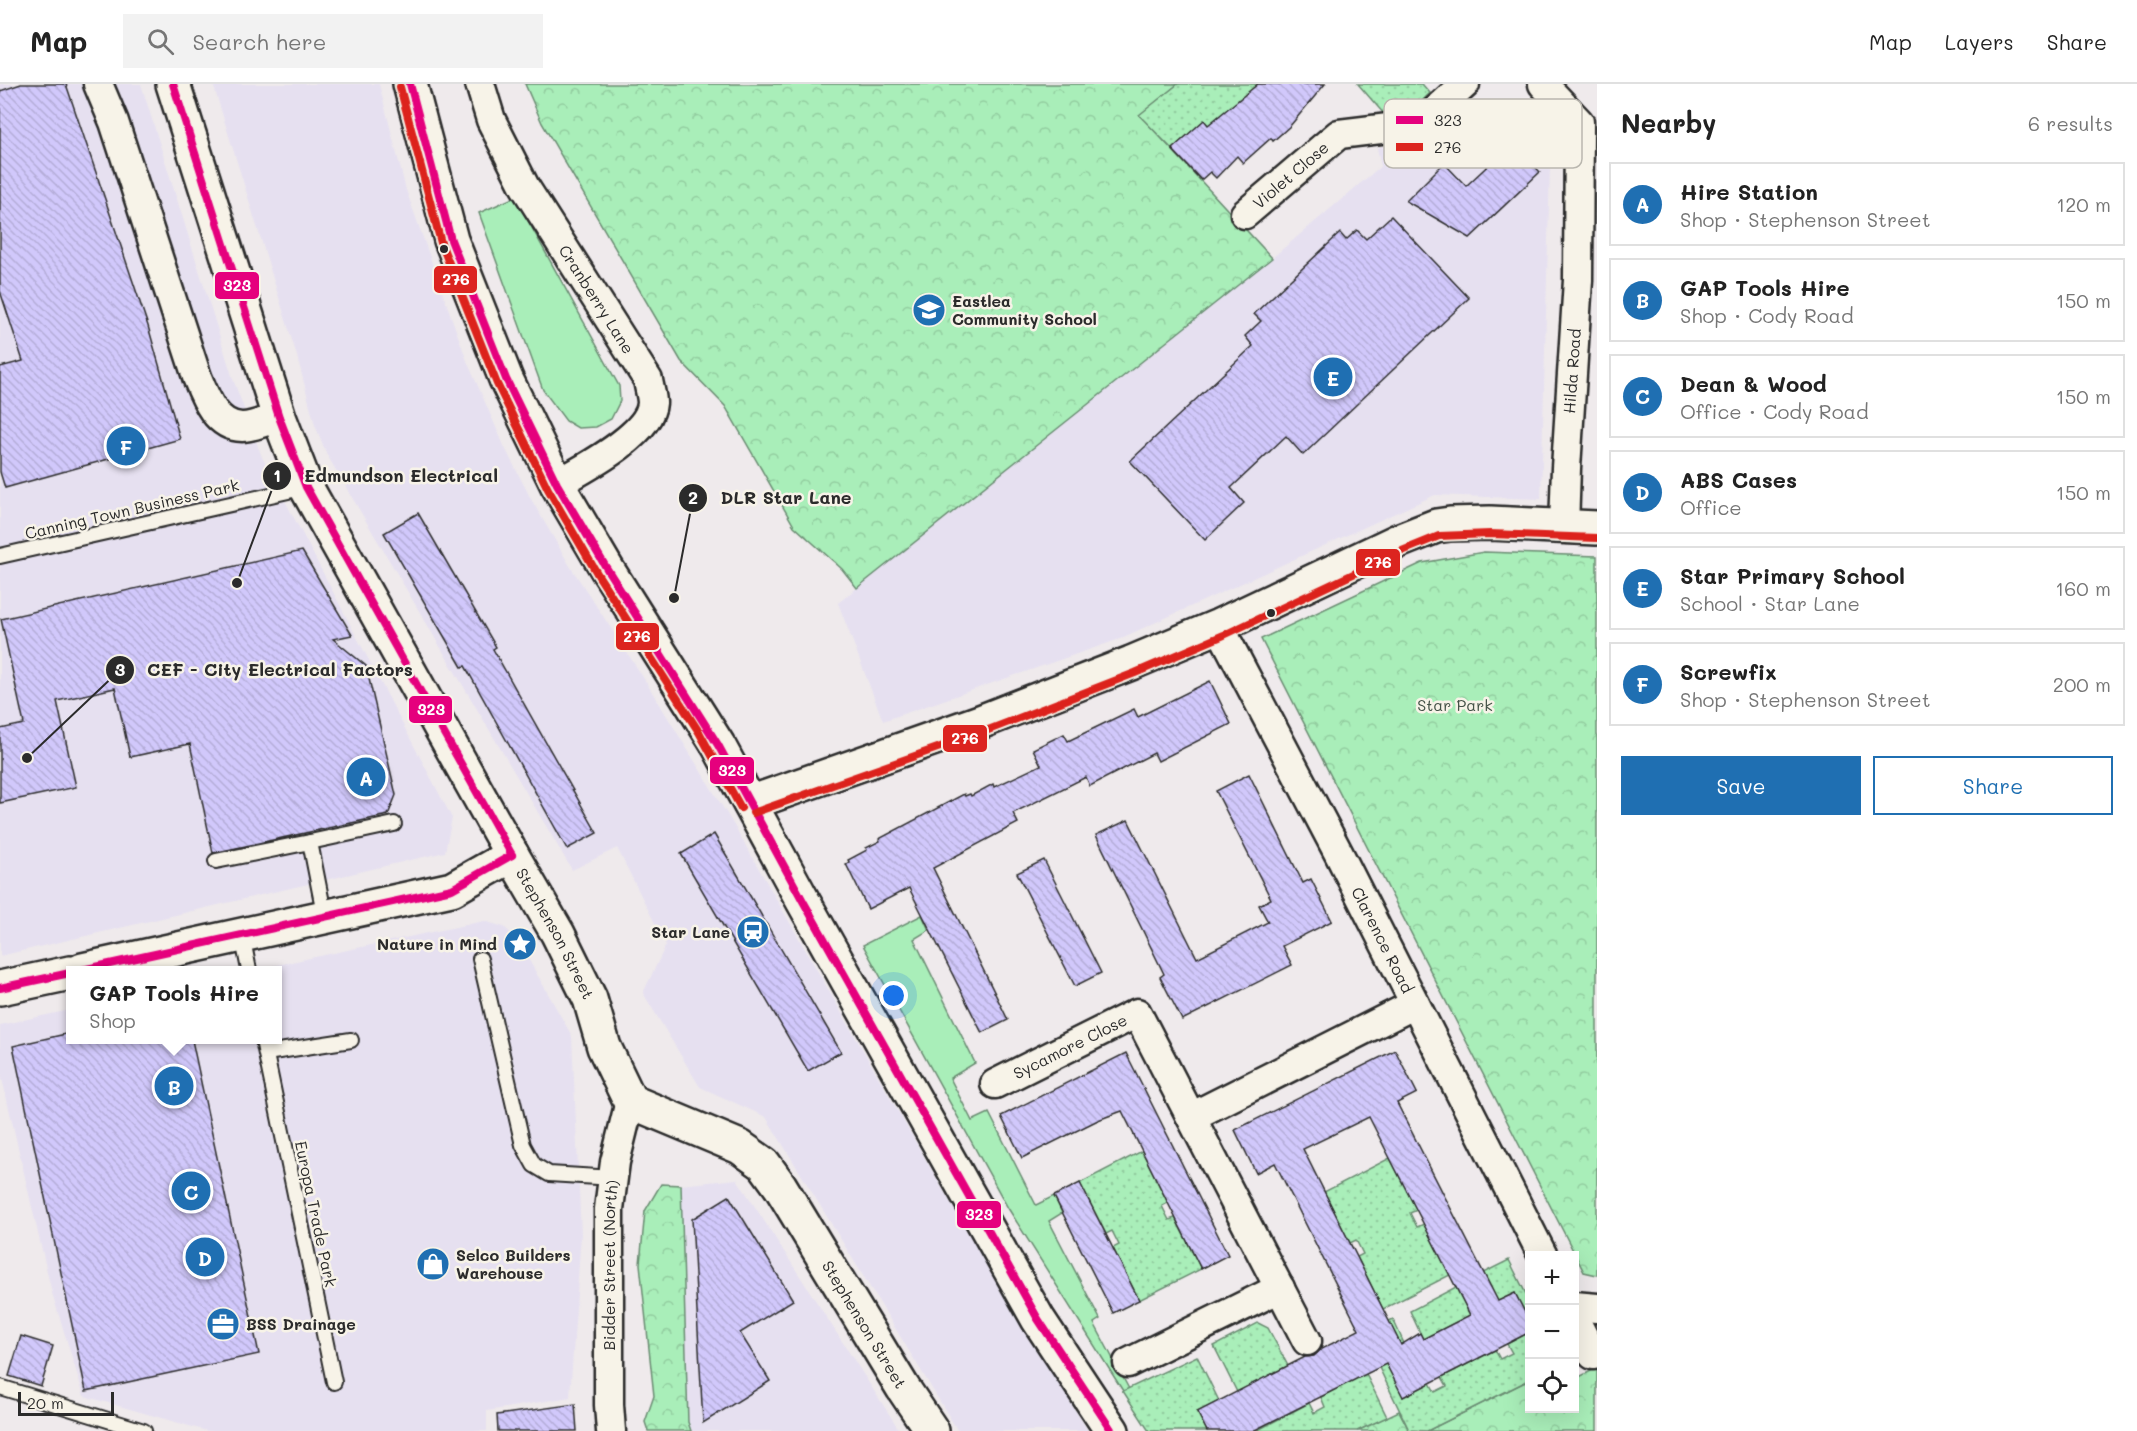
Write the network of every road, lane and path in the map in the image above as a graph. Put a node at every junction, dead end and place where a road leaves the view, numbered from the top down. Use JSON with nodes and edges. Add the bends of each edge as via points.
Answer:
{"nodes":[{"id":1,"x":98,"y":84,"type":"edge"},
{"id":2,"x":173,"y":84,"type":"edge"},
{"id":3,"x":410,"y":84,"type":"edge"},
{"id":4,"x":480,"y":84,"type":"edge"},
{"id":5,"x":1465,"y":84,"type":"edge"},
{"id":6,"x":1548,"y":86,"type":"edge"},
{"id":7,"x":1449,"y":99,"type":"edge"},
{"id":8,"x":1559,"y":99,"type":"edge"},
{"id":9,"x":1384,"y":129,"type":"edge"},
{"id":10,"x":1581,"y":168,"type":"edge"},
{"id":11,"x":1245,"y":214,"type":"dead end"},
{"id":12,"x":1587,"y":279,"type":"edge"},
{"id":13,"x":279,"y":417,"type":"junction"},
{"id":14,"x":557,"y":484,"type":"junction"},
{"id":15,"x":306,"y":487,"type":"junction"},
{"id":16,"x":1564,"y":527,"type":"junction"},
{"id":17,"x":1597,"y":528,"type":"edge"},
{"id":18,"x":0,"y":556,"type":"edge"},
{"id":19,"x":1219,"y":626,"type":"junction"},
{"id":20,"x":750,"y":803,"type":"junction"},
{"id":21,"x":394,"y":824,"type":"dead end"},
{"id":22,"x":310,"y":842,"type":"junction"},
{"id":23,"x":512,"y":855,"type":"junction"},
{"id":24,"x":216,"y":861,"type":"dead end"},
{"id":25,"x":325,"y":918,"type":"junction"},
{"id":26,"x":242,"y":935,"type":"junction"},
{"id":27,"x":480,"y":959,"type":"dead end"},
{"id":28,"x":100,"y":966,"type":"edge"},
{"id":29,"x":248,"y":966,"type":"edge"},
{"id":30,"x":66,"y":974,"type":"edge"},
{"id":31,"x":0,"y":988,"type":"edge"},
{"id":32,"x":1415,"y":1004,"type":"junction"},
{"id":33,"x":351,"y":1040,"type":"dead end"},
{"id":34,"x":265,"y":1046,"type":"edge"},
{"id":35,"x":994,"y":1084,"type":"dead end"},
{"id":36,"x":630,"y":1101,"type":"junction"},
{"id":37,"x":1191,"y":1117,"type":"junction"},
{"id":38,"x":614,"y":1178,"type":"junction"},
{"id":39,"x":1540,"y":1251,"type":"edge"},
{"id":40,"x":1280,"y":1288,"type":"junction"},
{"id":41,"x":1579,"y":1306,"type":"edge"},
{"id":42,"x":1597,"y":1308,"type":"edge"},
{"id":43,"x":1579,"y":1326,"type":"edge"},
{"id":44,"x":1306,"y":1341,"type":"dead end"},
{"id":45,"x":1593,"y":1355,"type":"dead end"},
{"id":46,"x":1128,"y":1363,"type":"dead end"},
{"id":47,"x":334,"y":1382,"type":"dead end"},
{"id":48,"x":0,"y":1387,"type":"edge"},
{"id":49,"x":144,"y":1431,"type":"edge"},
{"id":50,"x":611,"y":1431,"type":"edge"},
{"id":51,"x":932,"y":1431,"type":"edge"},
{"id":52,"x":1112,"y":1431,"type":"edge"}],
"edges":[{"from":1,"to":13,"type":"street","via":[[207,402],[222,421],[241,427]]},
{"from":2,"to":13,"type":"main road","name":"Stephenson Street"},
{"from":3,"to":14,"type":"main road","via":[[451,240],[506,379]]},
{"from":4,"to":14,"type":"street","name":"Cranberry Lane","via":[[491,120],[525,187],[648,380],[652,405],[642,424],[627,441]]},
{"from":5,"to":7,"type":"street","name":"Violet Close"},
{"from":6,"to":8,"type":"street","name":"Hilda Road"},
{"from":9,"to":11,"type":"street","name":"Violet Close","via":[[1339,134]]},
{"from":10,"to":12,"type":"street","name":"Hilda Road"},
{"from":12,"to":16,"type":"street","name":"Hilda Road","via":[[1566,468]]},
{"from":13,"to":15,"type":"main road","name":"Stephenson Street"},
{"from":14,"to":20,"type":"main road"},
{"from":15,"to":18,"type":"lane","name":"Canning Town Business Park"},
{"from":15,"to":23,"type":"main road","name":"Stephenson Street"},
{"from":16,"to":17,"type":"main road"},
{"from":16,"to":19,"type":"main road","via":[[1490,523],[1436,526]]},
{"from":19,"to":20,"type":"main road","via":[[980,722]]},
{"from":19,"to":32,"type":"street","name":"Clarence Road"},
{"from":20,"to":52,"type":"main road","via":[[1038,1319]]},
{"from":21,"to":22,"type":"lane"},
{"from":22,"to":24,"type":"lane"},
{"from":22,"to":25,"type":"lane"},
{"from":23,"to":25,"type":"main road","via":[[452,889]]},
{"from":23,"to":36,"type":"main road","name":"Stephenson Street","via":[[590,999],[604,1047]]},
{"from":25,"to":26,"type":"main road"},
{"from":26,"to":28,"type":"main road"},
{"from":26,"to":29,"type":"lane"},
{"from":27,"to":38,"type":"lane","via":[[523,1145],[534,1165],[549,1174]]},
{"from":30,"to":31,"type":"main road"},
{"from":32,"to":37,"type":"street"},
{"from":32,"to":39,"type":"street","name":"Clarence Road"},
{"from":33,"to":34,"type":"lane","name":"Europa Trade Park"},
{"from":34,"to":47,"type":"lane","name":"Europa Trade Park"},
{"from":35,"to":37,"type":"street","name":"Sycamore Close","via":[[1137,1013]]},
{"from":36,"to":38,"type":"street","name":"Bidder Street (North)"},
{"from":36,"to":51,"type":"main road","name":"Stephenson Street","via":[[740,1147],[764,1164]]},
{"from":37,"to":40,"type":"street","name":"Sycamore Close"},
{"from":38,"to":50,"type":"street","name":"Bidder Street (North)","via":[[608,1257]]},
{"from":40,"to":44,"type":"street","name":"Sycamore Close"},
{"from":40,"to":46,"type":"street"},
{"from":41,"to":42,"type":"street"},
{"from":43,"to":45,"type":"street"},
{"from":48,"to":49,"type":"lane"}]}
